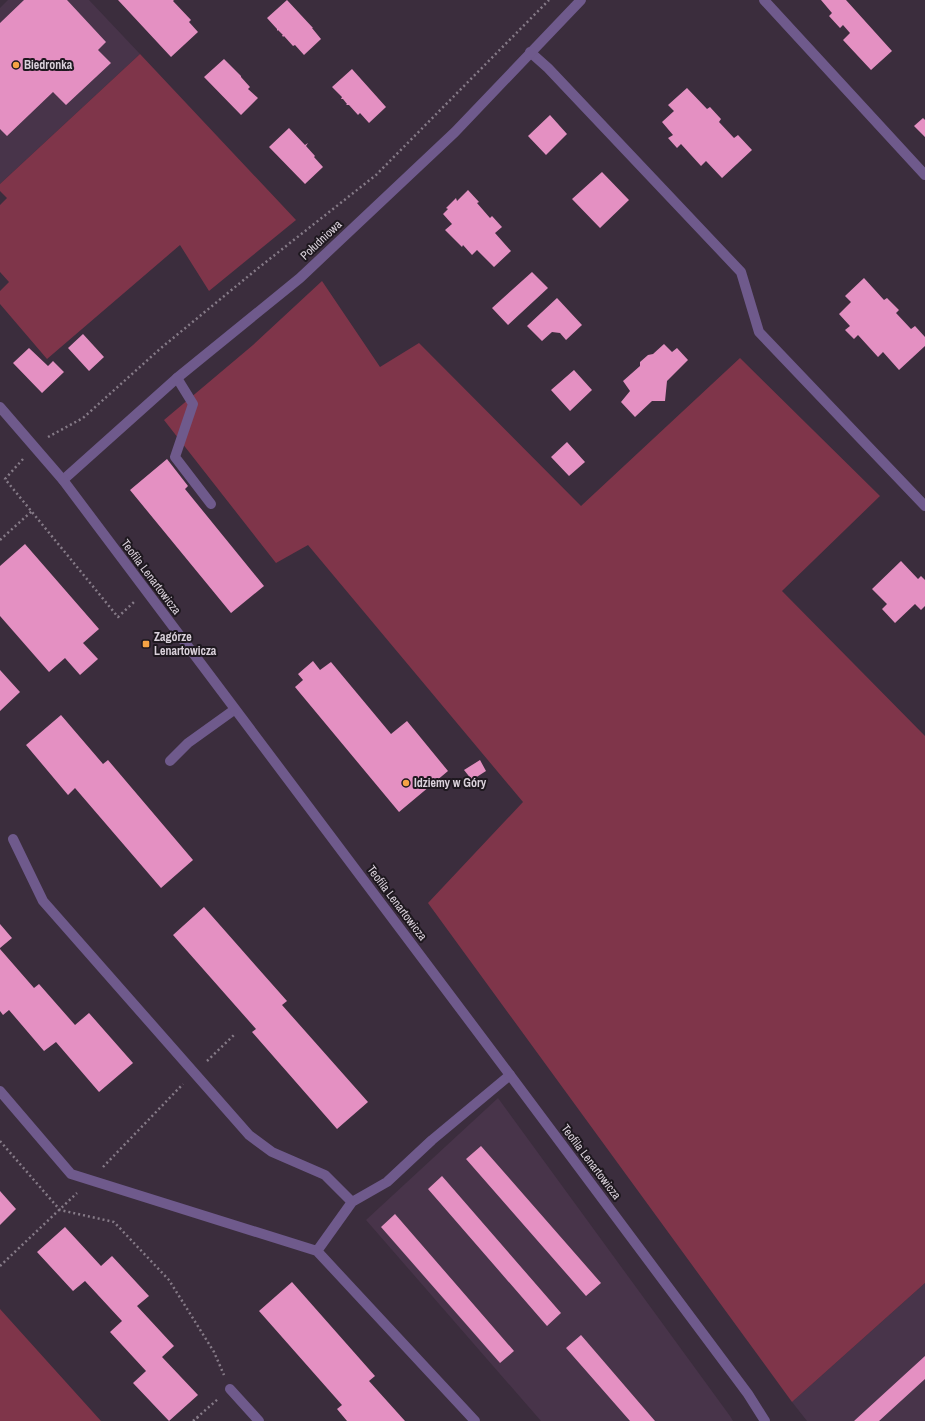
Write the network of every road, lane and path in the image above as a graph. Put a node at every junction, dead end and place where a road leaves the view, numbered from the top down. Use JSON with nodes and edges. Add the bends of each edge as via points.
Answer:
{"nodes":[{"id":1,"x":549,"y":0,"type":"edge"},
{"id":2,"x":581,"y":0,"type":"edge"},
{"id":3,"x":764,"y":0,"type":"edge"},
{"id":4,"x":530,"y":52,"type":"junction"},
{"id":5,"x":925,"y":175,"type":"edge"},
{"id":6,"x":177,"y":378,"type":"junction"},
{"id":7,"x":0,"y":407,"type":"edge"},
{"id":8,"x":46,"y":438,"type":"dead end"},
{"id":9,"x":5,"y":479,"type":"dead end"},
{"id":10,"x":63,"y":480,"type":"junction"},
{"id":11,"x":211,"y":504,"type":"dead end"},
{"id":12,"x":925,"y":506,"type":"edge"},
{"id":13,"x":32,"y":511,"type":"junction"},
{"id":14,"x":0,"y":540,"type":"edge"},
{"id":15,"x":118,"y":617,"type":"dead end"},
{"id":16,"x":234,"y":710,"type":"junction"},
{"id":17,"x":170,"y":761,"type":"dead end"},
{"id":18,"x":13,"y":839,"type":"dead end"},
{"id":19,"x":234,"y":1035,"type":"dead end"},
{"id":20,"x":195,"y":1072,"type":"junction"},
{"id":21,"x":510,"y":1075,"type":"junction"},
{"id":22,"x":0,"y":1091,"type":"edge"},
{"id":23,"x":0,"y":1141,"type":"edge"},
{"id":24,"x":90,"y":1180,"type":"junction"},
{"id":25,"x":352,"y":1202,"type":"junction"},
{"id":26,"x":60,"y":1210,"type":"junction"},
{"id":27,"x":317,"y":1251,"type":"junction"},
{"id":28,"x":0,"y":1266,"type":"edge"},
{"id":29,"x":230,"y":1389,"type":"junction"},
{"id":30,"x":197,"y":1417,"type":"junction"},
{"id":31,"x":193,"y":1421,"type":"edge"},
{"id":32,"x":200,"y":1421,"type":"edge"},
{"id":33,"x":260,"y":1421,"type":"edge"},
{"id":34,"x":475,"y":1421,"type":"edge"},
{"id":35,"x":765,"y":1421,"type":"edge"}],
"edges":[{"from":1,"to":8,"type":"path","via":[[376,175],[179,333],[83,418]]},
{"from":2,"to":4,"type":"street","name":"Południowa"},
{"from":3,"to":5,"type":"street"},
{"from":4,"to":6,"type":"street","name":"Południowa","via":[[455,132],[300,278]]},
{"from":4,"to":12,"type":"street","via":[[553,73],[741,272],[759,332]]},
{"from":6,"to":10,"type":"street","name":"Południowa"},
{"from":6,"to":11,"type":"street","via":[[193,404],[176,457]]},
{"from":7,"to":10,"type":"street","name":"Teofila Lenartowicza"},
{"from":9,"to":13,"type":"path"},
{"from":10,"to":16,"type":"street","name":"Teofila Lenartowicza"},
{"from":13,"to":14,"type":"path"},
{"from":13,"to":15,"type":"path"},
{"from":16,"to":17,"type":"street","via":[[188,743]]},
{"from":16,"to":21,"type":"street","name":"Teofila Lenartowicza"},
{"from":18,"to":20,"type":"street","via":[[43,901]]},
{"from":19,"to":20,"type":"path"},
{"from":20,"to":24,"type":"path"},
{"from":20,"to":25,"type":"street","via":[[249,1135],[272,1152],[325,1175]]},
{"from":21,"to":25,"type":"street","via":[[432,1140],[387,1182]]},
{"from":21,"to":35,"type":"street","name":"Teofila Lenartowicza","via":[[748,1394]]},
{"from":22,"to":24,"type":"street","via":[[71,1174]]},
{"from":23,"to":26,"type":"path"},
{"from":24,"to":26,"type":"path"},
{"from":24,"to":27,"type":"street"},
{"from":25,"to":27,"type":"street"},
{"from":26,"to":28,"type":"path"},
{"from":26,"to":29,"type":"path","via":[[114,1222],[168,1280],[214,1352]]},
{"from":27,"to":34,"type":"street"},
{"from":29,"to":30,"type":"path"},
{"from":29,"to":33,"type":"street"},
{"from":30,"to":31,"type":"path"},
{"from":30,"to":32,"type":"path"}]}
